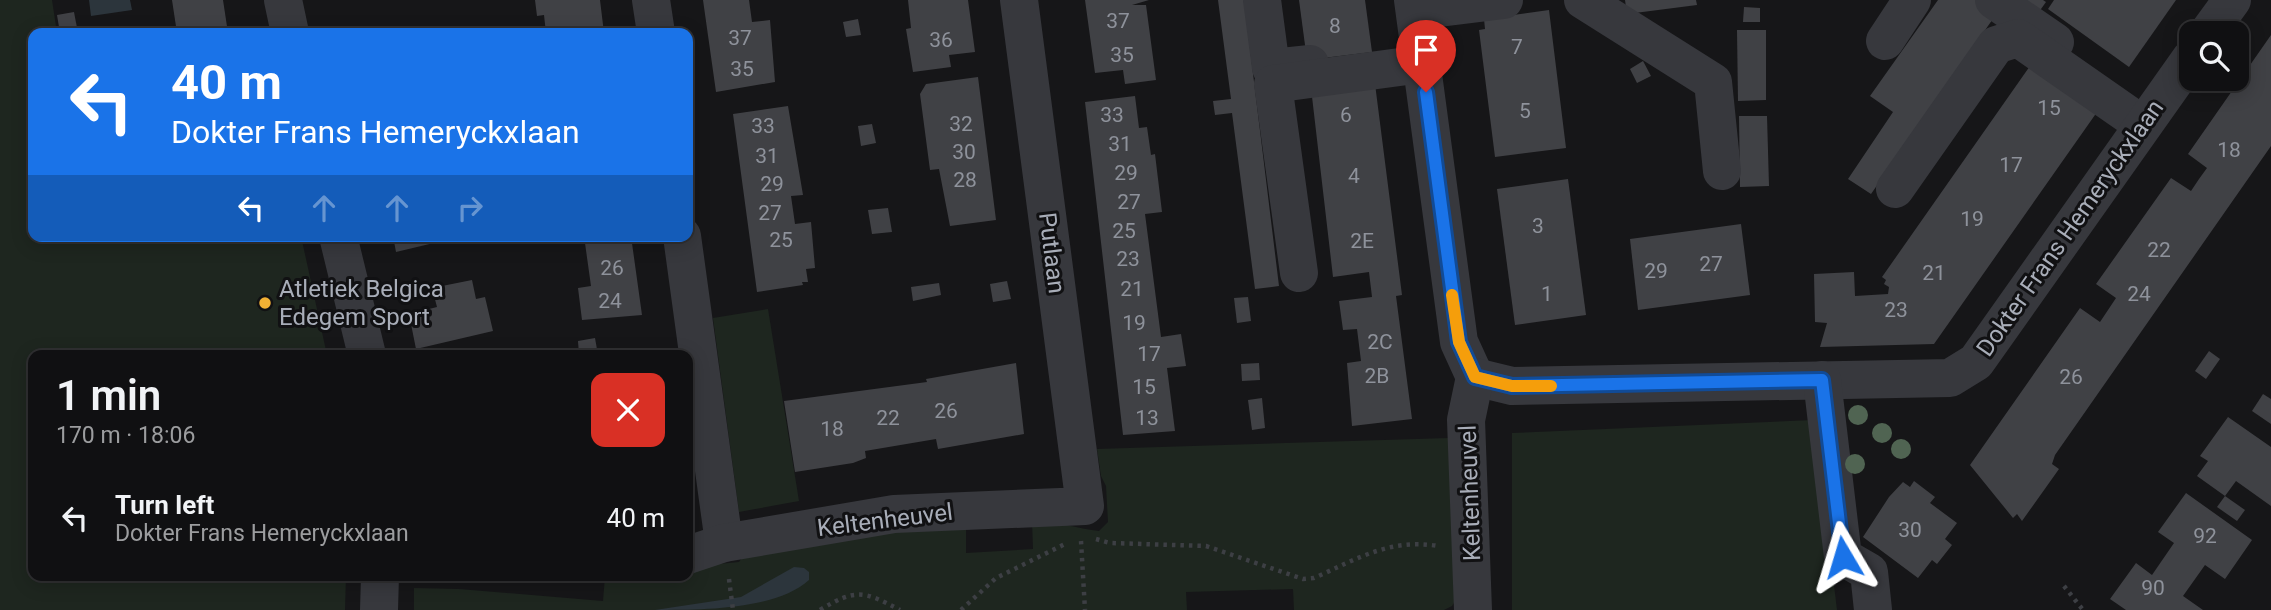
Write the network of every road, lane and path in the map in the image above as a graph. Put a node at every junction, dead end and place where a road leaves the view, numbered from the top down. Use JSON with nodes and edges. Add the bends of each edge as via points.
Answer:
{"nodes":[{"id":1,"x":283,"y":0,"type":"edge"},
{"id":2,"x":651,"y":0,"type":"edge"},
{"id":3,"x":1019,"y":0,"type":"edge"},
{"id":4,"x":1262,"y":0,"type":"edge"},
{"id":5,"x":1504,"y":0,"type":"edge"},
{"id":6,"x":1583,"y":0,"type":"edge"},
{"id":7,"x":1912,"y":0,"type":"edge"},
{"id":8,"x":1994,"y":0,"type":"edge"},
{"id":9,"x":2232,"y":0,"type":"edge"},
{"id":10,"x":1414,"y":6,"type":"edge"},
{"id":11,"x":2217,"y":21,"type":"edge"},
{"id":12,"x":289,"y":28,"type":"edge"},
{"id":13,"x":655,"y":28,"type":"edge"},
{"id":14,"x":1885,"y":41,"type":"dead end"},
{"id":15,"x":1421,"y":58,"type":"junction"},
{"id":16,"x":2179,"y":75,"type":"edge"},
{"id":17,"x":2150,"y":115,"type":"junction"},
{"id":18,"x":1722,"y":171,"type":"dead end"},
{"id":19,"x":1895,"y":189,"type":"dead end"},
{"id":20,"x":339,"y":242,"type":"edge"},
{"id":21,"x":683,"y":242,"type":"edge"},
{"id":22,"x":1299,"y":274,"type":"dead end"},
{"id":23,"x":365,"y":350,"type":"edge"},
{"id":24,"x":1475,"y":377,"type":"junction"},
{"id":25,"x":1822,"y":380,"type":"junction"},
{"id":26,"x":1083,"y":521,"type":"junction"},
{"id":27,"x":1471,"y":554,"type":"junction"},
{"id":28,"x":693,"y":556,"type":"edge"},
{"id":29,"x":727,"y":561,"type":"junction"},
{"id":30,"x":380,"y":581,"type":"edge"},
{"id":31,"x":2064,"y":586,"type":"dead end"},
{"id":32,"x":379,"y":610,"type":"edge"},
{"id":33,"x":733,"y":610,"type":"edge"},
{"id":34,"x":820,"y":610,"type":"edge"},
{"id":35,"x":900,"y":610,"type":"edge"},
{"id":36,"x":961,"y":610,"type":"edge"},
{"id":37,"x":1085,"y":610,"type":"edge"},
{"id":38,"x":1473,"y":610,"type":"edge"},
{"id":39,"x":1873,"y":610,"type":"edge"},
{"id":40,"x":2083,"y":610,"type":"edge"}],
"edges":[{"from":1,"to":12,"type":"street"},
{"from":2,"to":13,"type":"street"},
{"from":3,"to":26,"type":"street","name":"Putlaan"},
{"from":4,"to":15,"type":"street","via":[[1270,68]]},
{"from":5,"to":10,"type":"street"},
{"from":6,"to":18,"type":"street","via":[[1713,82]]},
{"from":7,"to":14,"type":"street"},
{"from":8,"to":17,"type":"street","via":[[2116,84]]},
{"from":9,"to":11,"type":"street"},
{"from":10,"to":15,"type":"street"},
{"from":15,"to":22,"type":"street","via":[[1273,84]]},
{"from":15,"to":24,"type":"street","via":[[1459,342]]},
{"from":16,"to":17,"type":"street","name":"Dokter Frans Hemeryckxlaan"},
{"from":17,"to":19,"type":"street","via":[[2018,38],[1996,45]]},
{"from":17,"to":25,"type":"street","name":"Dokter Frans Hemeryckxlaan","via":[[1976,362],[1950,378]]},
{"from":20,"to":23,"type":"street"},
{"from":21,"to":29,"type":"street"},
{"from":24,"to":25,"type":"street","name":"Dokter Frans Hemeryckxlaan","via":[[1512,386]]},
{"from":24,"to":27,"type":"street","name":"Keltenheuvel","via":[[1466,421]]},
{"from":25,"to":39,"type":"street","via":[[1843,557],[1869,572]]},
{"from":26,"to":27,"type":"path","via":[[1110,543],[1206,546],[1303,579],[1380,547],[1411,542]]},
{"from":26,"to":29,"type":"street","name":"Keltenheuvel","via":[[894,514]]},
{"from":26,"to":36,"type":"path","via":[[996,578]]},
{"from":26,"to":37,"type":"path"},
{"from":27,"to":38,"type":"street","name":"Keltenheuvel"},
{"from":28,"to":29,"type":"street","name":"Keltenheuvel"},
{"from":29,"to":33,"type":"path"},
{"from":30,"to":32,"type":"street"},
{"from":31,"to":40,"type":"path"},
{"from":34,"to":35,"type":"path","via":[[845,595],[863,593]]}]}
